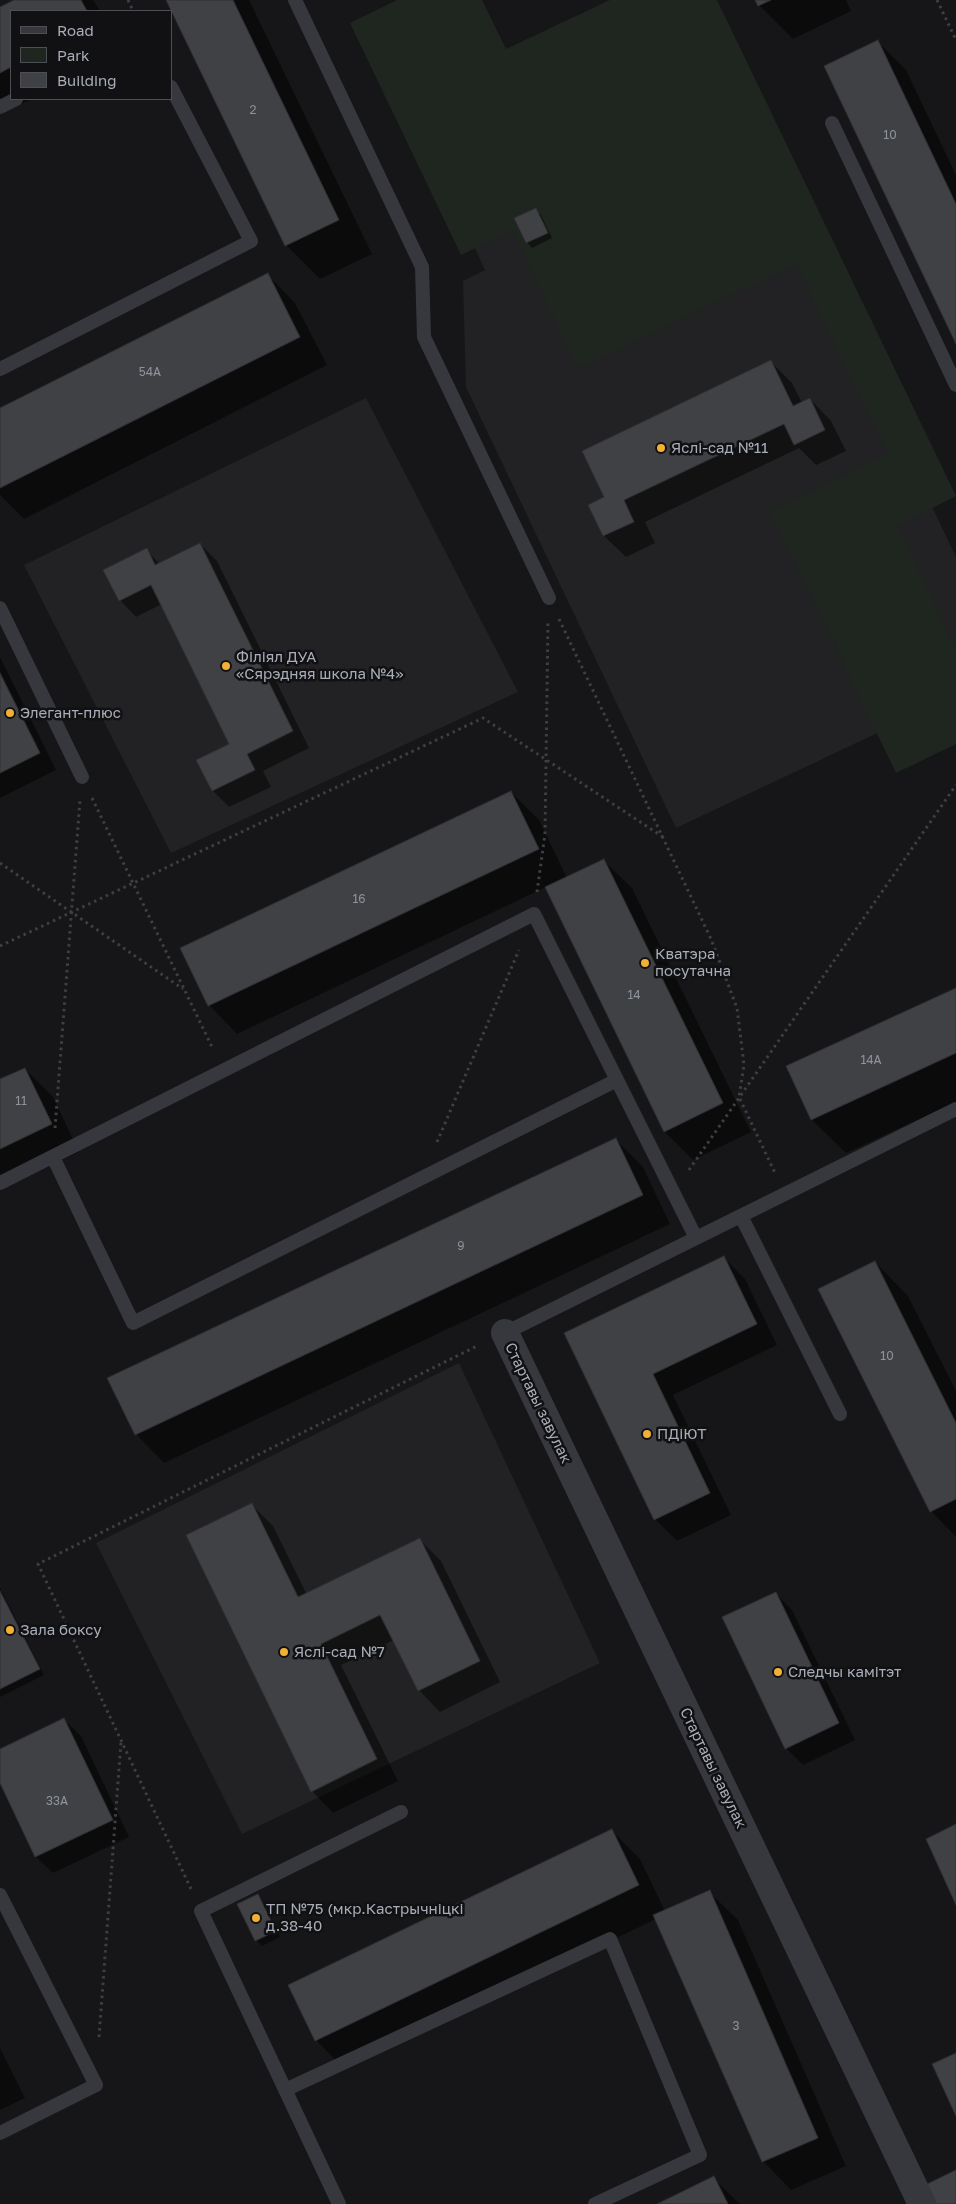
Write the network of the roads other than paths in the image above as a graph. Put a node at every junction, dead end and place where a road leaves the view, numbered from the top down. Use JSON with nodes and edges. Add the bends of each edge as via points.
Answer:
{"nodes":[{"id":1,"x":295,"y":0,"type":"edge"},
{"id":2,"x":172,"y":89,"type":"edge"},
{"id":3,"x":14,"y":100,"type":"edge"},
{"id":4,"x":0,"y":107,"type":"edge"},
{"id":5,"x":832,"y":123,"type":"dead end"},
{"id":6,"x":0,"y":369,"type":"edge"},
{"id":7,"x":956,"y":385,"type":"edge"},
{"id":8,"x":548,"y":598,"type":"road end"},
{"id":9,"x":0,"y":608,"type":"edge"},
{"id":10,"x":82,"y":777,"type":"road end"},
{"id":11,"x":617,"y":1080,"type":"junction"},
{"id":12,"x":956,"y":1109,"type":"edge"},
{"id":13,"x":53,"y":1156,"type":"junction"},
{"id":14,"x":0,"y":1183,"type":"edge"},
{"id":15,"x":741,"y":1216,"type":"junction"},
{"id":16,"x":696,"y":1238,"type":"junction"},
{"id":17,"x":505,"y":1333,"type":"joint"},
{"id":18,"x":840,"y":1414,"type":"dead end"},
{"id":19,"x":401,"y":1812,"type":"dead end"},
{"id":20,"x":0,"y":1895,"type":"edge"},
{"id":21,"x":285,"y":2090,"type":"junction"},
{"id":22,"x":0,"y":2133,"type":"edge"},
{"id":23,"x":339,"y":2204,"type":"edge"},
{"id":24,"x":595,"y":2204,"type":"edge"},
{"id":25,"x":922,"y":2204,"type":"edge"}],
"edges":[{"from":1,"to":8,"type":"lane","via":[[422,267],[424,338]]},
{"from":2,"to":6,"type":"lane","via":[[251,242]]},
{"from":3,"to":4,"type":"lane"},
{"from":5,"to":7,"type":"lane"},
{"from":9,"to":10,"type":"lane"},
{"from":11,"to":13,"type":"lane","via":[[534,914]]},
{"from":11,"to":13,"type":"lane","via":[[133,1323]]},
{"from":11,"to":16,"type":"lane"},
{"from":12,"to":15,"type":"lane"},
{"from":13,"to":14,"type":"lane"},
{"from":15,"to":16,"type":"lane"},
{"from":15,"to":18,"type":"lane"},
{"from":16,"to":17,"type":"lane"},
{"from":17,"to":25,"type":"street","name":"Стартавы завулак"},
{"from":19,"to":21,"type":"lane","via":[[201,1911]]},
{"from":20,"to":22,"type":"lane","via":[[96,2085]]},
{"from":21,"to":23,"type":"lane"},
{"from":21,"to":24,"type":"lane","via":[[610,1939],[700,2155]]}]}
